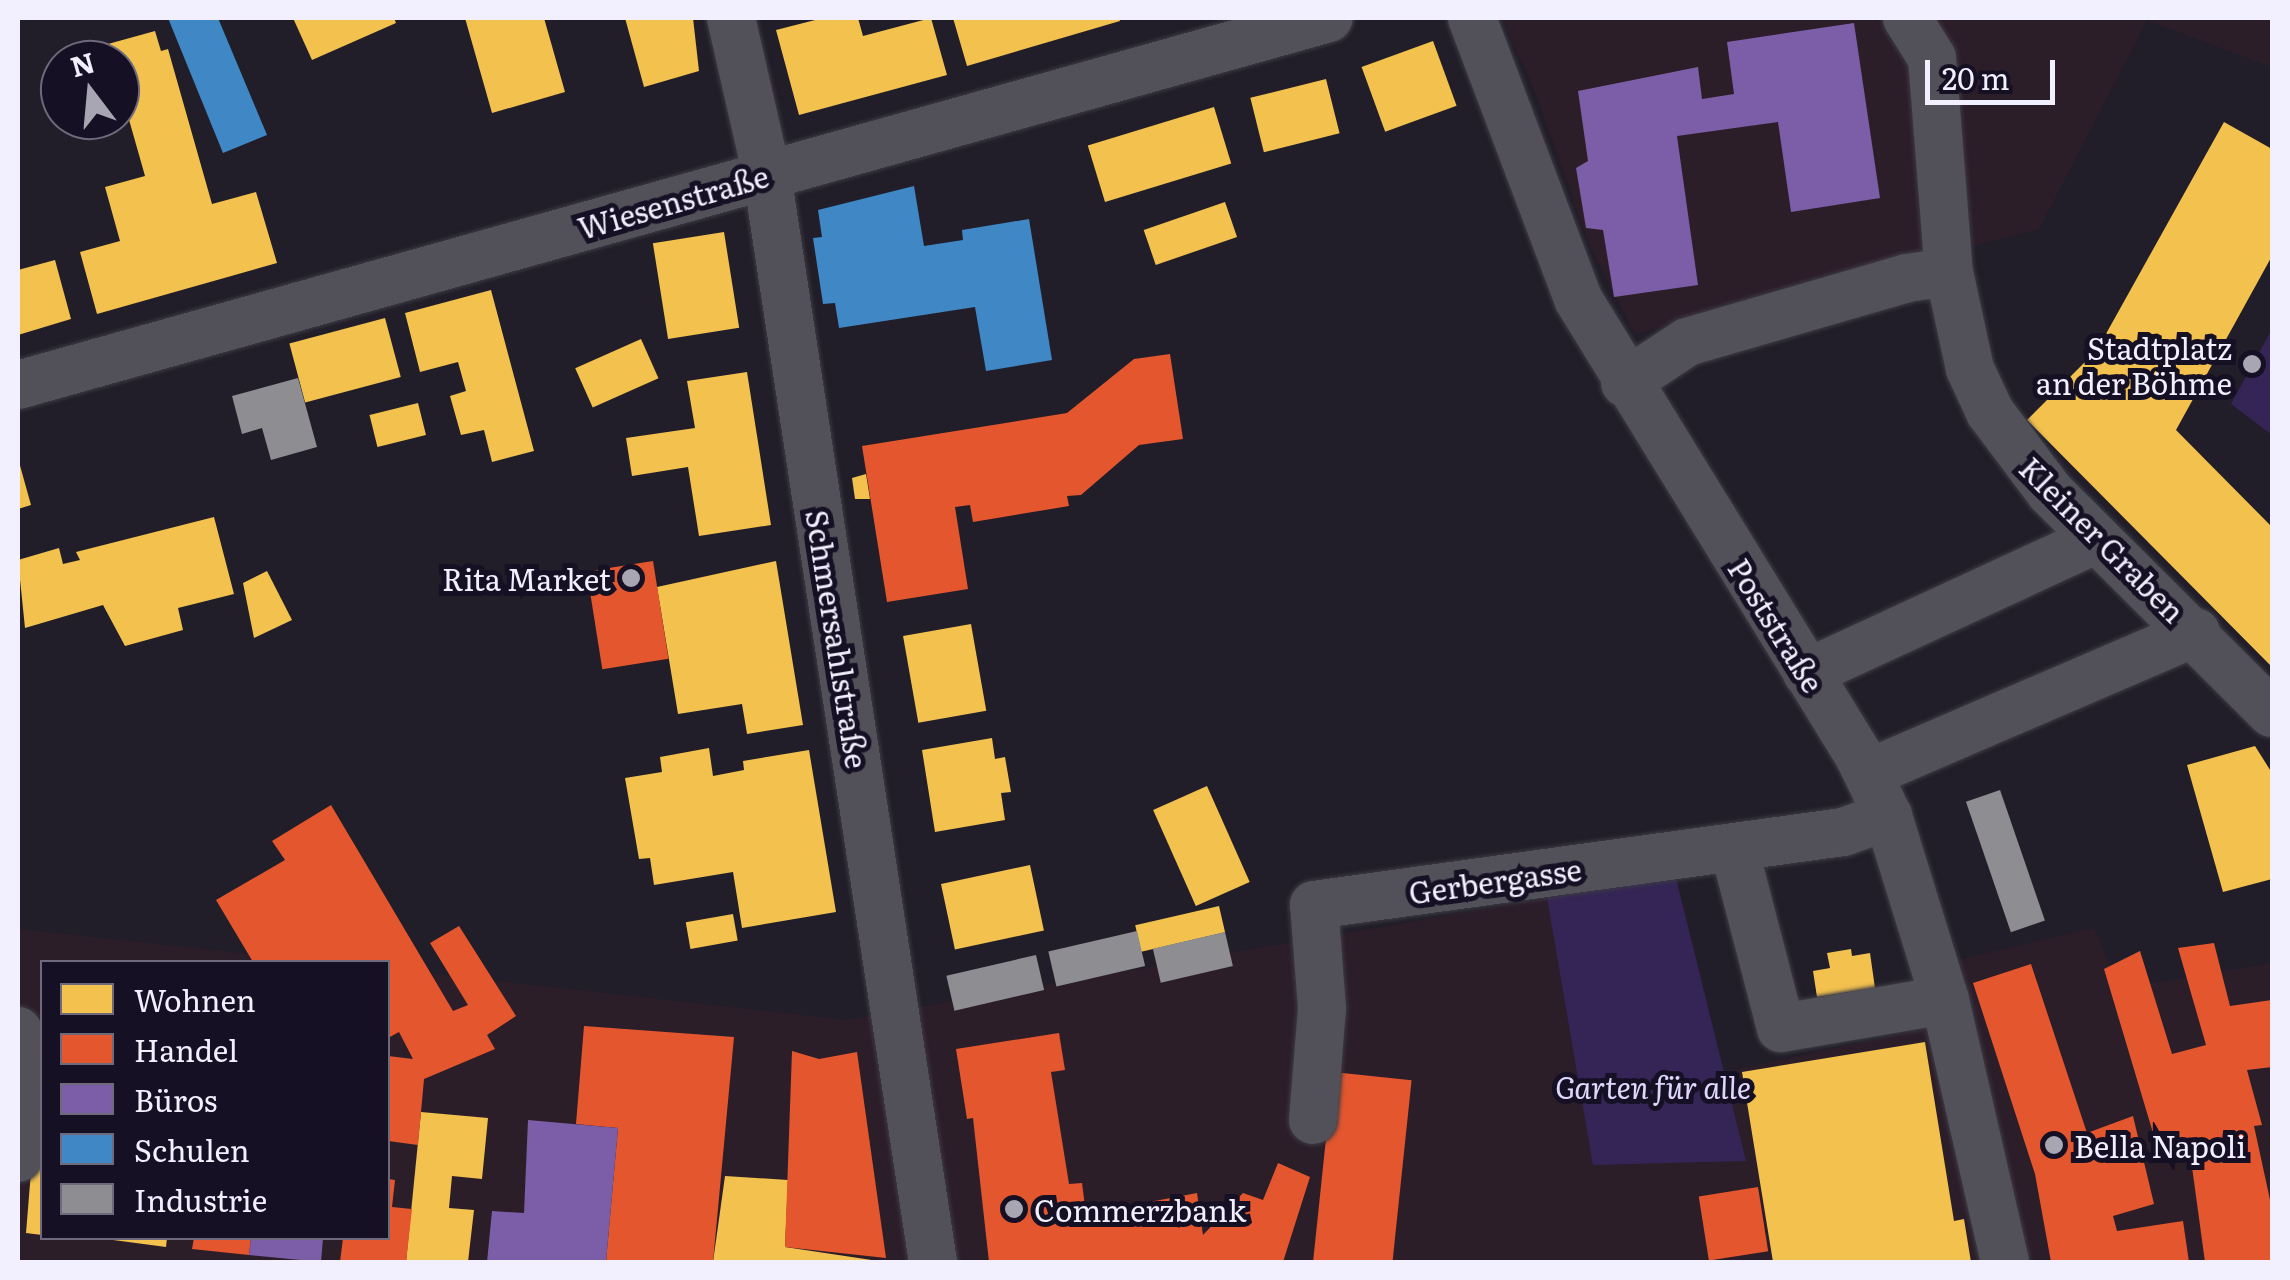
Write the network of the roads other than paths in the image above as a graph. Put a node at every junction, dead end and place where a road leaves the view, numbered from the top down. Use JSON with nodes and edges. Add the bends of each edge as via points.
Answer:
{"nodes":[{"id":1,"x":730,"y":18,"type":"edge"},
{"id":2,"x":1329,"y":18,"type":"edge"},
{"id":3,"x":1472,"y":18,"type":"edge"},
{"id":4,"x":1908,"y":18,"type":"edge"},
{"id":5,"x":767,"y":175,"type":"junction"},
{"id":6,"x":1949,"y":272,"type":"junction"},
{"id":7,"x":1625,"y":383,"type":"junction"},
{"id":8,"x":18,"y":385,"type":"edge"},
{"id":9,"x":2096,"y":539,"type":"junction"},
{"id":10,"x":2196,"y":632,"type":"junction"},
{"id":11,"x":1808,"y":673,"type":"junction"},
{"id":12,"x":2272,"y":713,"type":"edge"},
{"id":13,"x":1869,"y":773,"type":"junction"},
{"id":14,"x":1888,"y":816,"type":"junction"},
{"id":15,"x":1734,"y":848,"type":"junction"},
{"id":16,"x":1946,"y":1000,"type":"junction"},
{"id":17,"x":22,"y":1042,"type":"edge"},
{"id":18,"x":1313,"y":1120,"type":"dead end"},
{"id":19,"x":18,"y":1158,"type":"edge"},
{"id":20,"x":933,"y":1262,"type":"edge"},
{"id":21,"x":2005,"y":1262,"type":"edge"}],
"edges":[{"from":1,"to":5,"type":"street","name":"Schmersahlstraße"},
{"from":2,"to":5,"type":"street","name":"Wiesenstraße"},
{"from":3,"to":7,"type":"street","name":"Poststraße","via":[[1578,298]]},
{"from":4,"to":6,"type":"street","name":"Kleiner Graben","via":[[1932,58]]},
{"from":5,"to":8,"type":"street","name":"Wiesenstraße"},
{"from":5,"to":20,"type":"street","name":"Schmersahlstraße"},
{"from":6,"to":7,"type":"street","via":[[1906,278],[1687,342]]},
{"from":6,"to":9,"type":"street","name":"Kleiner Graben","via":[[1970,369],[1990,412],[2017,455]]},
{"from":7,"to":11,"type":"street","name":"Poststraße"},
{"from":9,"to":10,"type":"street","name":"Kleiner Graben"},
{"from":9,"to":11,"type":"street"},
{"from":10,"to":12,"type":"street","name":"Kleiner Graben"},
{"from":10,"to":13,"type":"street"},
{"from":11,"to":13,"type":"street","name":"Poststraße"},
{"from":13,"to":14,"type":"street","name":"Poststraße"},
{"from":14,"to":15,"type":"street","name":"Gerbergasse","via":[[1843,832]]},
{"from":14,"to":16,"type":"street","name":"Poststraße"},
{"from":15,"to":16,"type":"street","via":[[1780,1028]]},
{"from":15,"to":18,"type":"street","name":"Gerbergasse","via":[[1314,905],[1322,1008]]},
{"from":16,"to":21,"type":"street","name":"Poststraße"},
{"from":17,"to":19,"type":"street"}]}
